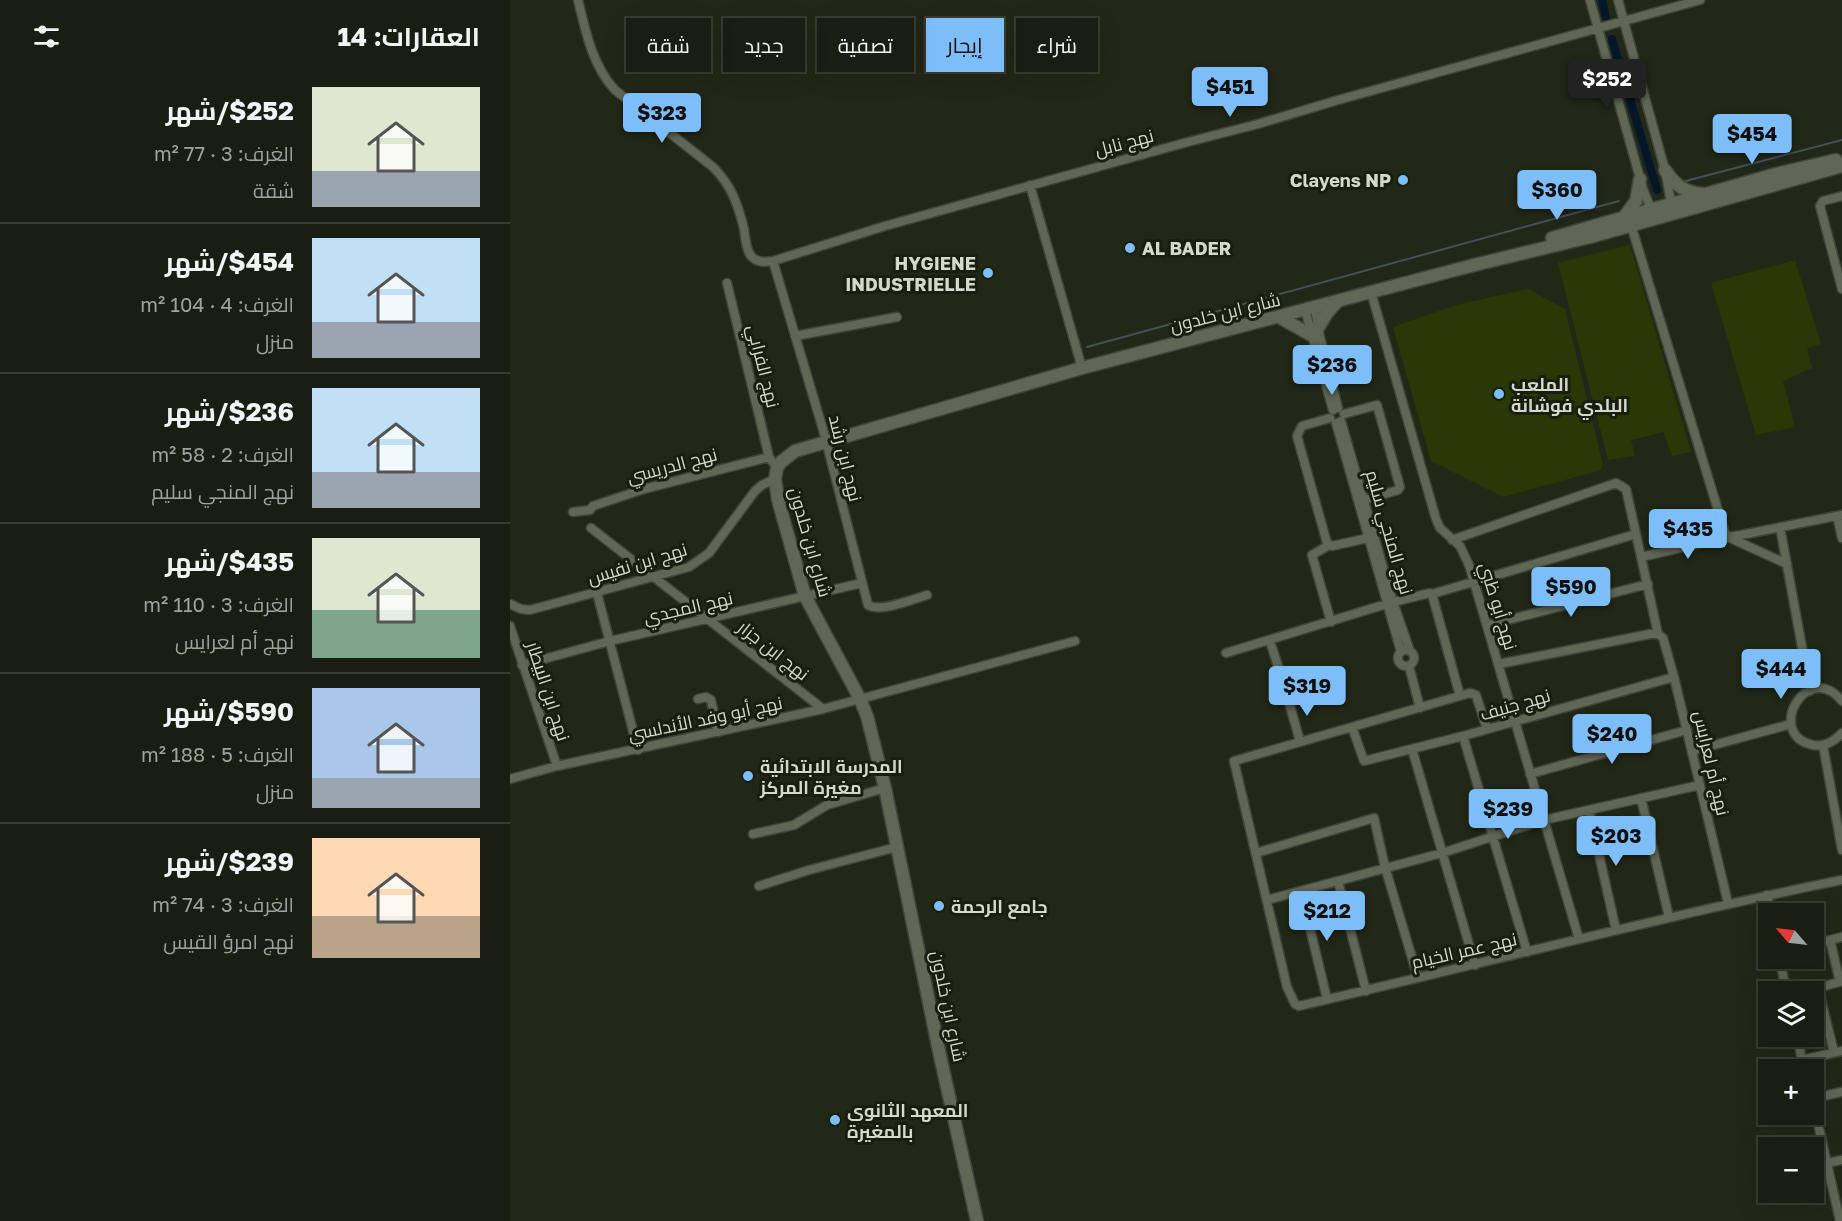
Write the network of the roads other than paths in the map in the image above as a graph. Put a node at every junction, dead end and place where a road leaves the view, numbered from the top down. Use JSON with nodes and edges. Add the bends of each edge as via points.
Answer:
{"nodes":[{"id":1,"x":578,"y":0,"type":"edge"},
{"id":2,"x":1590,"y":0,"type":"edge"},
{"id":3,"x":1618,"y":0,"type":"edge"},
{"id":4,"x":1700,"y":0,"type":"edge"},
{"id":5,"x":1624,"y":22,"type":"junction"},
{"id":6,"x":1598,"y":29,"type":"junction"},
{"id":7,"x":1842,"y":159,"type":"edge"},
{"id":8,"x":1842,"y":166,"type":"edge"},
{"id":9,"x":1665,"y":170,"type":"junction"},
{"id":10,"x":1640,"y":179,"type":"junction"},
{"id":11,"x":1030,"y":186,"type":"junction"},
{"id":12,"x":1704,"y":195,"type":"junction"},
{"id":13,"x":1842,"y":196,"type":"edge"},
{"id":14,"x":1672,"y":209,"type":"junction"},
{"id":15,"x":1653,"y":215,"type":"junction"},
{"id":16,"x":1628,"y":221,"type":"junction"},
{"id":17,"x":770,"y":261,"type":"junction"},
{"id":18,"x":728,"y":283,"type":"dead end"},
{"id":19,"x":1842,"y":289,"type":"edge"},
{"id":20,"x":1371,"y":292,"type":"junction"},
{"id":21,"x":1338,"y":301,"type":"junction"},
{"id":22,"x":1310,"y":309,"type":"junction"},
{"id":23,"x":897,"y":317,"type":"dead end"},
{"id":24,"x":1279,"y":317,"type":"junction"},
{"id":25,"x":1315,"y":332,"type":"junction"},
{"id":26,"x":795,"y":336,"type":"junction"},
{"id":27,"x":1082,"y":368,"type":"junction"},
{"id":28,"x":1337,"y":416,"type":"junction"},
{"id":29,"x":826,"y":443,"type":"junction"},
{"id":30,"x":769,"y":457,"type":"junction"},
{"id":31,"x":776,"y":473,"type":"junction"},
{"id":32,"x":1361,"y":501,"type":"junction"},
{"id":33,"x":573,"y":512,"type":"dead end"},
{"id":34,"x":1839,"y":515,"type":"edge"},
{"id":35,"x":1780,"y":527,"type":"junction"},
{"id":36,"x":591,"y":528,"type":"dead end"},
{"id":37,"x":1636,"y":534,"type":"junction"},
{"id":38,"x":1728,"y":537,"type":"junction"},
{"id":39,"x":1368,"y":538,"type":"junction"},
{"id":40,"x":1842,"y":538,"type":"edge"},
{"id":41,"x":1452,"y":540,"type":"junction"},
{"id":42,"x":1329,"y":545,"type":"junction"},
{"id":43,"x":1641,"y":557,"type":"junction"},
{"id":44,"x":1787,"y":564,"type":"junction"},
{"id":45,"x":655,"y":578,"type":"junction"},
{"id":46,"x":1474,"y":580,"type":"junction"},
{"id":47,"x":861,"y":583,"type":"junction"},
{"id":48,"x":1648,"y":584,"type":"junction"},
{"id":49,"x":597,"y":594,"type":"junction"},
{"id":50,"x":1432,"y":594,"type":"junction"},
{"id":51,"x":927,"y":595,"type":"dead end"},
{"id":52,"x":805,"y":596,"type":"junction"},
{"id":53,"x":1390,"y":603,"type":"junction"},
{"id":54,"x":510,"y":604,"type":"edge"},
{"id":55,"x":707,"y":620,"type":"junction"},
{"id":56,"x":1331,"y":621,"type":"junction"},
{"id":57,"x":1488,"y":625,"type":"junction"},
{"id":58,"x":510,"y":626,"type":"edge"},
{"id":59,"x":1654,"y":634,"type":"junction"},
{"id":60,"x":610,"y":641,"type":"junction"},
{"id":61,"x":1075,"y":641,"type":"dead end"},
{"id":62,"x":1270,"y":641,"type":"junction"},
{"id":63,"x":1405,"y":651,"type":"junction"},
{"id":64,"x":1226,"y":653,"type":"dead end"},
{"id":65,"x":1499,"y":664,"type":"junction"},
{"id":66,"x":522,"y":665,"type":"junction"},
{"id":67,"x":1409,"y":666,"type":"junction"},
{"id":68,"x":1674,"y":676,"type":"junction"},
{"id":69,"x":1810,"y":691,"type":"junction"},
{"id":70,"x":1460,"y":696,"type":"junction"},
{"id":71,"x":698,"y":699,"type":"dead end"},
{"id":72,"x":860,"y":699,"type":"junction"},
{"id":73,"x":1842,"y":701,"type":"edge"},
{"id":74,"x":1420,"y":708,"type":"junction"},
{"id":75,"x":823,"y":709,"type":"junction"},
{"id":76,"x":1514,"y":720,"type":"junction"},
{"id":77,"x":1791,"y":724,"type":"junction"},
{"id":78,"x":1352,"y":727,"type":"junction"},
{"id":79,"x":1487,"y":729,"type":"junction"},
{"id":80,"x":1687,"y":730,"type":"junction"},
{"id":81,"x":718,"y":732,"type":"junction"},
{"id":82,"x":1842,"y":734,"type":"edge"},
{"id":83,"x":1463,"y":736,"type":"junction"},
{"id":84,"x":1300,"y":741,"type":"junction"},
{"id":85,"x":1822,"y":746,"type":"junction"},
{"id":86,"x":1412,"y":749,"type":"junction"},
{"id":87,"x":638,"y":750,"type":"junction"},
{"id":88,"x":1692,"y":751,"type":"junction"},
{"id":89,"x":557,"y":766,"type":"junction"},
{"id":90,"x":1530,"y":774,"type":"junction"},
{"id":91,"x":510,"y":779,"type":"edge"},
{"id":92,"x":1700,"y":785,"type":"junction"},
{"id":93,"x":885,"y":788,"type":"junction"},
{"id":94,"x":1641,"y":798,"type":"junction"},
{"id":95,"x":1589,"y":810,"type":"junction"},
{"id":96,"x":1544,"y":820,"type":"junction"},
{"id":97,"x":753,"y":834,"type":"dead end"},
{"id":98,"x":1493,"y":836,"type":"junction"},
{"id":99,"x":897,"y":847,"type":"junction"},
{"id":100,"x":1842,"y":850,"type":"edge"},
{"id":101,"x":1256,"y":853,"type":"junction"},
{"id":102,"x":1442,"y":853,"type":"junction"},
{"id":103,"x":1385,"y":867,"type":"junction"},
{"id":104,"x":1842,"y":880,"type":"edge"},
{"id":105,"x":1338,"y":881,"type":"junction"},
{"id":106,"x":759,"y":886,"type":"dead end"},
{"id":107,"x":1301,"y":891,"type":"junction"},
{"id":108,"x":1767,"y":895,"type":"junction"},
{"id":109,"x":1267,"y":900,"type":"junction"},
{"id":110,"x":1728,"y":903,"type":"junction"},
{"id":111,"x":1769,"y":903,"type":"edge"},
{"id":112,"x":1669,"y":917,"type":"junction"},
{"id":113,"x":1616,"y":930,"type":"junction"},
{"id":114,"x":1842,"y":937,"type":"edge"},
{"id":115,"x":1579,"y":939,"type":"junction"},
{"id":116,"x":1830,"y":940,"type":"junction"},
{"id":117,"x":1824,"y":942,"type":"edge"},
{"id":118,"x":1527,"y":952,"type":"junction"},
{"id":119,"x":1474,"y":965,"type":"junction"},
{"id":120,"x":1418,"y":978,"type":"junction"},
{"id":121,"x":1841,"y":982,"type":"edge"},
{"id":122,"x":1824,"y":986,"type":"edge"},
{"id":123,"x":1365,"y":991,"type":"junction"},
{"id":124,"x":1327,"y":999,"type":"junction"},
{"id":125,"x":1824,"y":1007,"type":"edge"},
{"id":126,"x":1838,"y":1051,"type":"edge"},
{"id":127,"x":1806,"y":1059,"type":"edge"},
{"id":128,"x":1842,"y":1092,"type":"edge"},
{"id":129,"x":1824,"y":1096,"type":"edge"},
{"id":130,"x":1818,"y":1125,"type":"edge"},
{"id":131,"x":1842,"y":1160,"type":"edge"},
{"id":132,"x":1827,"y":1163,"type":"junction"},
{"id":133,"x":1839,"y":1203,"type":"edge"},
{"id":134,"x":977,"y":1221,"type":"edge"},
{"id":135,"x":1840,"y":1221,"type":"edge"}],
"edges":[{"from":1,"to":17,"type":"street","via":[[591,50],[607,82],[726,181],[739,207],[749,253],[756,260]]},
{"from":2,"to":6,"type":"street"},
{"from":3,"to":5,"type":"street"},
{"from":4,"to":5,"type":"street","name":"نهج نابل"},
{"from":5,"to":6,"type":"street","name":"نهج نابل"},
{"from":5,"to":9,"type":"street"},
{"from":6,"to":10,"type":"street"},
{"from":6,"to":11,"type":"street","name":"نهج نابل"},
{"from":7,"to":12,"type":"street"},
{"from":8,"to":14,"type":"street"},
{"from":9,"to":12,"type":"street","via":[[1677,186]]},
{"from":9,"to":14,"type":"street"},
{"from":10,"to":15,"type":"street"},
{"from":10,"to":16,"type":"street"},
{"from":11,"to":17,"type":"street","name":"نهج نابل"},
{"from":11,"to":27,"type":"street"},
{"from":12,"to":14,"type":"street"},
{"from":13,"to":19,"type":"street","via":[[1823,201],[1820,206]]},
{"from":14,"to":15,"type":"street","name":"شارع ابن خلدون"},
{"from":15,"to":16,"type":"street","name":"شارع ابن خلدون"},
{"from":16,"to":20,"type":"street","name":"شارع ابن خلدون"},
{"from":16,"to":38,"type":"street","via":[[1722,528]]},
{"from":17,"to":26,"type":"street","name":"نهج ابن رشد"},
{"from":18,"to":30,"type":"street","name":"نهج الفرابي"},
{"from":20,"to":21,"type":"street","name":"شارع ابن خلدون"},
{"from":20,"to":41,"type":"street","name":"نهج أبو ظبي","via":[[1436,519]]},
{"from":21,"to":22,"type":"street","name":"شارع ابن خلدون"},
{"from":21,"to":25,"type":"street"},
{"from":22,"to":24,"type":"street","name":"شارع ابن خلدون"},
{"from":22,"to":25,"type":"street","name":"نهج المنجي سليم"},
{"from":23,"to":26,"type":"street"},
{"from":24,"to":25,"type":"street"},
{"from":24,"to":27,"type":"street","name":"شارع ابن خلدون"},
{"from":25,"to":28,"type":"street","name":"نهج المنجي سليم"},
{"from":26,"to":29,"type":"street","name":"نهج ابن رشد"},
{"from":27,"to":29,"type":"street","name":"شارع ابن خلدون"},
{"from":28,"to":32,"type":"street","name":"نهج المنجي سليم"},
{"from":28,"to":32,"type":"street","via":[[1377,405],[1400,487]]},
{"from":28,"to":42,"type":"street","via":[[1302,426],[1297,436]]},
{"from":29,"to":31,"type":"street","name":"شارع ابن خلدون","via":[[795,451],[781,462]]},
{"from":29,"to":47,"type":"street","name":"نهج ابن رشد"},
{"from":30,"to":31,"type":"street"},
{"from":30,"to":33,"type":"street","name":"نهج الدريسي"},
{"from":31,"to":45,"type":"street","name":"نهج ابن نفيس","via":[[755,491],[701,560]]},
{"from":31,"to":52,"type":"street","name":"شارع ابن خلدون","via":[[778,500]]},
{"from":32,"to":39,"type":"street","name":"نهج المنجي سليم"},
{"from":32,"to":53,"type":"street","name":"نهج المنجي سليم"},
{"from":34,"to":35,"type":"street"},
{"from":34,"to":40,"type":"street"},
{"from":35,"to":38,"type":"street"},
{"from":35,"to":44,"type":"street"},
{"from":36,"to":45,"type":"street","name":"نهج ابن جزار"},
{"from":37,"to":41,"type":"street","name":"نهج أم لعرايس","via":[[1626,489],[1616,483]]},
{"from":37,"to":43,"type":"street","name":"نهج أم لعرايس"},
{"from":37,"to":46,"type":"street"},
{"from":38,"to":43,"type":"street"},
{"from":38,"to":44,"type":"street"},
{"from":39,"to":42,"type":"street"},
{"from":39,"to":53,"type":"street","name":"نهج المنجي سليم"},
{"from":41,"to":46,"type":"street","name":"نهج أبو ظبي","via":[[1464,552]]},
{"from":42,"to":56,"type":"street","via":[[1312,555]]},
{"from":43,"to":48,"type":"street","name":"نهج أم لعرايس"},
{"from":44,"to":69,"type":"street"},
{"from":45,"to":49,"type":"street","name":"نهج ابن نفيس"},
{"from":45,"to":55,"type":"street","name":"نهج ابن جزار"},
{"from":46,"to":50,"type":"street"},
{"from":46,"to":57,"type":"street","name":"نهج أبو ظبي"},
{"from":47,"to":51,"type":"street","name":"نهج ابن رشد","via":[[868,605],[874,608]]},
{"from":47,"to":52,"type":"street","name":"نهج المجدي"},
{"from":48,"to":57,"type":"street"},
{"from":48,"to":59,"type":"street","name":"نهج أم لعرايس"},
{"from":49,"to":54,"type":"street","name":"نهج ابن نفيس","via":[[530,610]]},
{"from":49,"to":60,"type":"street"},
{"from":50,"to":53,"type":"street"},
{"from":50,"to":70,"type":"street"},
{"from":52,"to":55,"type":"street","name":"نهج المجدي"},
{"from":52,"to":72,"type":"street","name":"شارع ابن خلدون"},
{"from":53,"to":56,"type":"street"},
{"from":53,"to":63,"type":"street","name":"نهج المنجي سليم"},
{"from":55,"to":60,"type":"street","name":"نهج المجدي"},
{"from":55,"to":75,"type":"street","name":"نهج ابن جزار"},
{"from":56,"to":62,"type":"street"},
{"from":57,"to":65,"type":"street","name":"نهج أبو ظبي"},
{"from":58,"to":66,"type":"street","name":"نهج ابن البيطار"},
{"from":59,"to":65,"type":"street"},
{"from":59,"to":68,"type":"street","name":"نهج أم لعرايس","via":[[1663,638]]},
{"from":60,"to":66,"type":"street","name":"نهج المجدي"},
{"from":60,"to":87,"type":"street"},
{"from":61,"to":72,"type":"street","name":"نهج أبو وفد الأندلسي"},
{"from":62,"to":64,"type":"street"},
{"from":62,"to":84,"type":"street","via":[[1284,685],[1293,690],[1288,699]]},
{"from":63,"to":67,"type":"street","via":[[1415,657]]},
{"from":63,"to":67,"type":"street","via":[[1398,657],[1399,662]]},
{"from":65,"to":76,"type":"street","name":"نهج أبو ظبي"},
{"from":66,"to":89,"type":"street","name":"نهج ابن البيطار"},
{"from":67,"to":74,"type":"street"},
{"from":68,"to":76,"type":"street","name":"نهج جنيف"},
{"from":68,"to":80,"type":"street","name":"نهج أم لعرايس"},
{"from":69,"to":73,"type":"street","via":[[1829,691]]},
{"from":69,"to":77,"type":"street","via":[[1793,706]]},
{"from":70,"to":74,"type":"street"},
{"from":70,"to":79,"type":"street","via":[[1475,693]]},
{"from":71,"to":81,"type":"street","via":[[711,700]]},
{"from":72,"to":75,"type":"street","name":"نهج أبو وفد الأندلسي"},
{"from":72,"to":93,"type":"street","name":"شارع ابن خلدون"},
{"from":74,"to":78,"type":"street"},
{"from":75,"to":81,"type":"street","name":"نهج أبو وفد الأندلسي"},
{"from":76,"to":79,"type":"street","name":"نهج جنيف"},
{"from":76,"to":90,"type":"street","name":"نهج أبو ظبي"},
{"from":77,"to":85,"type":"street","via":[[1804,742]]},
{"from":77,"to":88,"type":"street"},
{"from":78,"to":84,"type":"street"},
{"from":78,"to":86,"type":"street","name":"نهج جنيف","via":[[1364,761]]},
{"from":79,"to":83,"type":"street","name":"نهج جنيف"},
{"from":80,"to":88,"type":"street","name":"نهج أم لعرايس"},
{"from":80,"to":90,"type":"street"},
{"from":81,"to":87,"type":"street","name":"نهج أبو وفد الأندلسي"},
{"from":82,"to":85,"type":"street"},
{"from":83,"to":86,"type":"street","name":"نهج جنيف"},
{"from":83,"to":98,"type":"street"},
{"from":84,"to":101,"type":"street","name":"نهج عمر الخيام","via":[[1234,761]]},
{"from":85,"to":100,"type":"street"},
{"from":86,"to":102,"type":"street"},
{"from":87,"to":89,"type":"street","name":"نهج أبو وفد الأندلسي"},
{"from":88,"to":92,"type":"street","name":"نهج أم لعرايس"},
{"from":89,"to":91,"type":"street","name":"نهج أبو وفد الأندلسي"},
{"from":90,"to":96,"type":"street","name":"نهج أبو ظبي"},
{"from":92,"to":94,"type":"street"},
{"from":92,"to":110,"type":"street","name":"نهج أم لعرايس"},
{"from":93,"to":97,"type":"street","via":[[826,806],[794,825]]},
{"from":93,"to":99,"type":"street","name":"شارع ابن خلدون"},
{"from":94,"to":95,"type":"street"},
{"from":94,"to":112,"type":"street"},
{"from":95,"to":96,"type":"street"},
{"from":95,"to":113,"type":"street"},
{"from":96,"to":98,"type":"street"},
{"from":96,"to":115,"type":"street","name":"نهج أبو ظبي"},
{"from":98,"to":102,"type":"street"},
{"from":98,"to":118,"type":"street"},
{"from":99,"to":106,"type":"street"},
{"from":99,"to":134,"type":"street","name":"شارع ابن خلدون"},
{"from":101,"to":103,"type":"street","via":[[1374,818]]},
{"from":101,"to":109,"type":"street","name":"نهج عمر الخيام"},
{"from":102,"to":103,"type":"street"},
{"from":102,"to":119,"type":"street"},
{"from":103,"to":105,"type":"street"},
{"from":103,"to":120,"type":"street"},
{"from":104,"to":108,"type":"street","name":"نهج عمر الخيام"},
{"from":105,"to":107,"type":"street"},
{"from":105,"to":123,"type":"street"},
{"from":107,"to":109,"type":"street"},
{"from":107,"to":124,"type":"street"},
{"from":108,"to":110,"type":"street","name":"نهج عمر الخيام"},
{"from":108,"to":111,"type":"street"},
{"from":109,"to":124,"type":"street","name":"نهج عمر الخيام","via":[[1291,1000],[1299,1006]]},
{"from":110,"to":112,"type":"street","name":"نهج عمر الخيام"},
{"from":112,"to":113,"type":"street","name":"نهج عمر الخيام"},
{"from":113,"to":115,"type":"street","name":"نهج عمر الخيام"},
{"from":114,"to":116,"type":"street"},
{"from":115,"to":118,"type":"street","name":"نهج عمر الخيام"},
{"from":116,"to":117,"type":"street"},
{"from":116,"to":121,"type":"street"},
{"from":118,"to":119,"type":"street","name":"نهج عمر الخيام"},
{"from":119,"to":120,"type":"street","name":"نهج عمر الخيام"},
{"from":120,"to":123,"type":"street","name":"نهج عمر الخيام"},
{"from":121,"to":122,"type":"street"},
{"from":123,"to":124,"type":"street","name":"نهج عمر الخيام"},
{"from":125,"to":126,"type":"street"},
{"from":126,"to":127,"type":"street"},
{"from":128,"to":129,"type":"street"},
{"from":130,"to":132,"type":"street"},
{"from":131,"to":132,"type":"street"},
{"from":132,"to":133,"type":"street"},
{"from":133,"to":135,"type":"street"}]}
